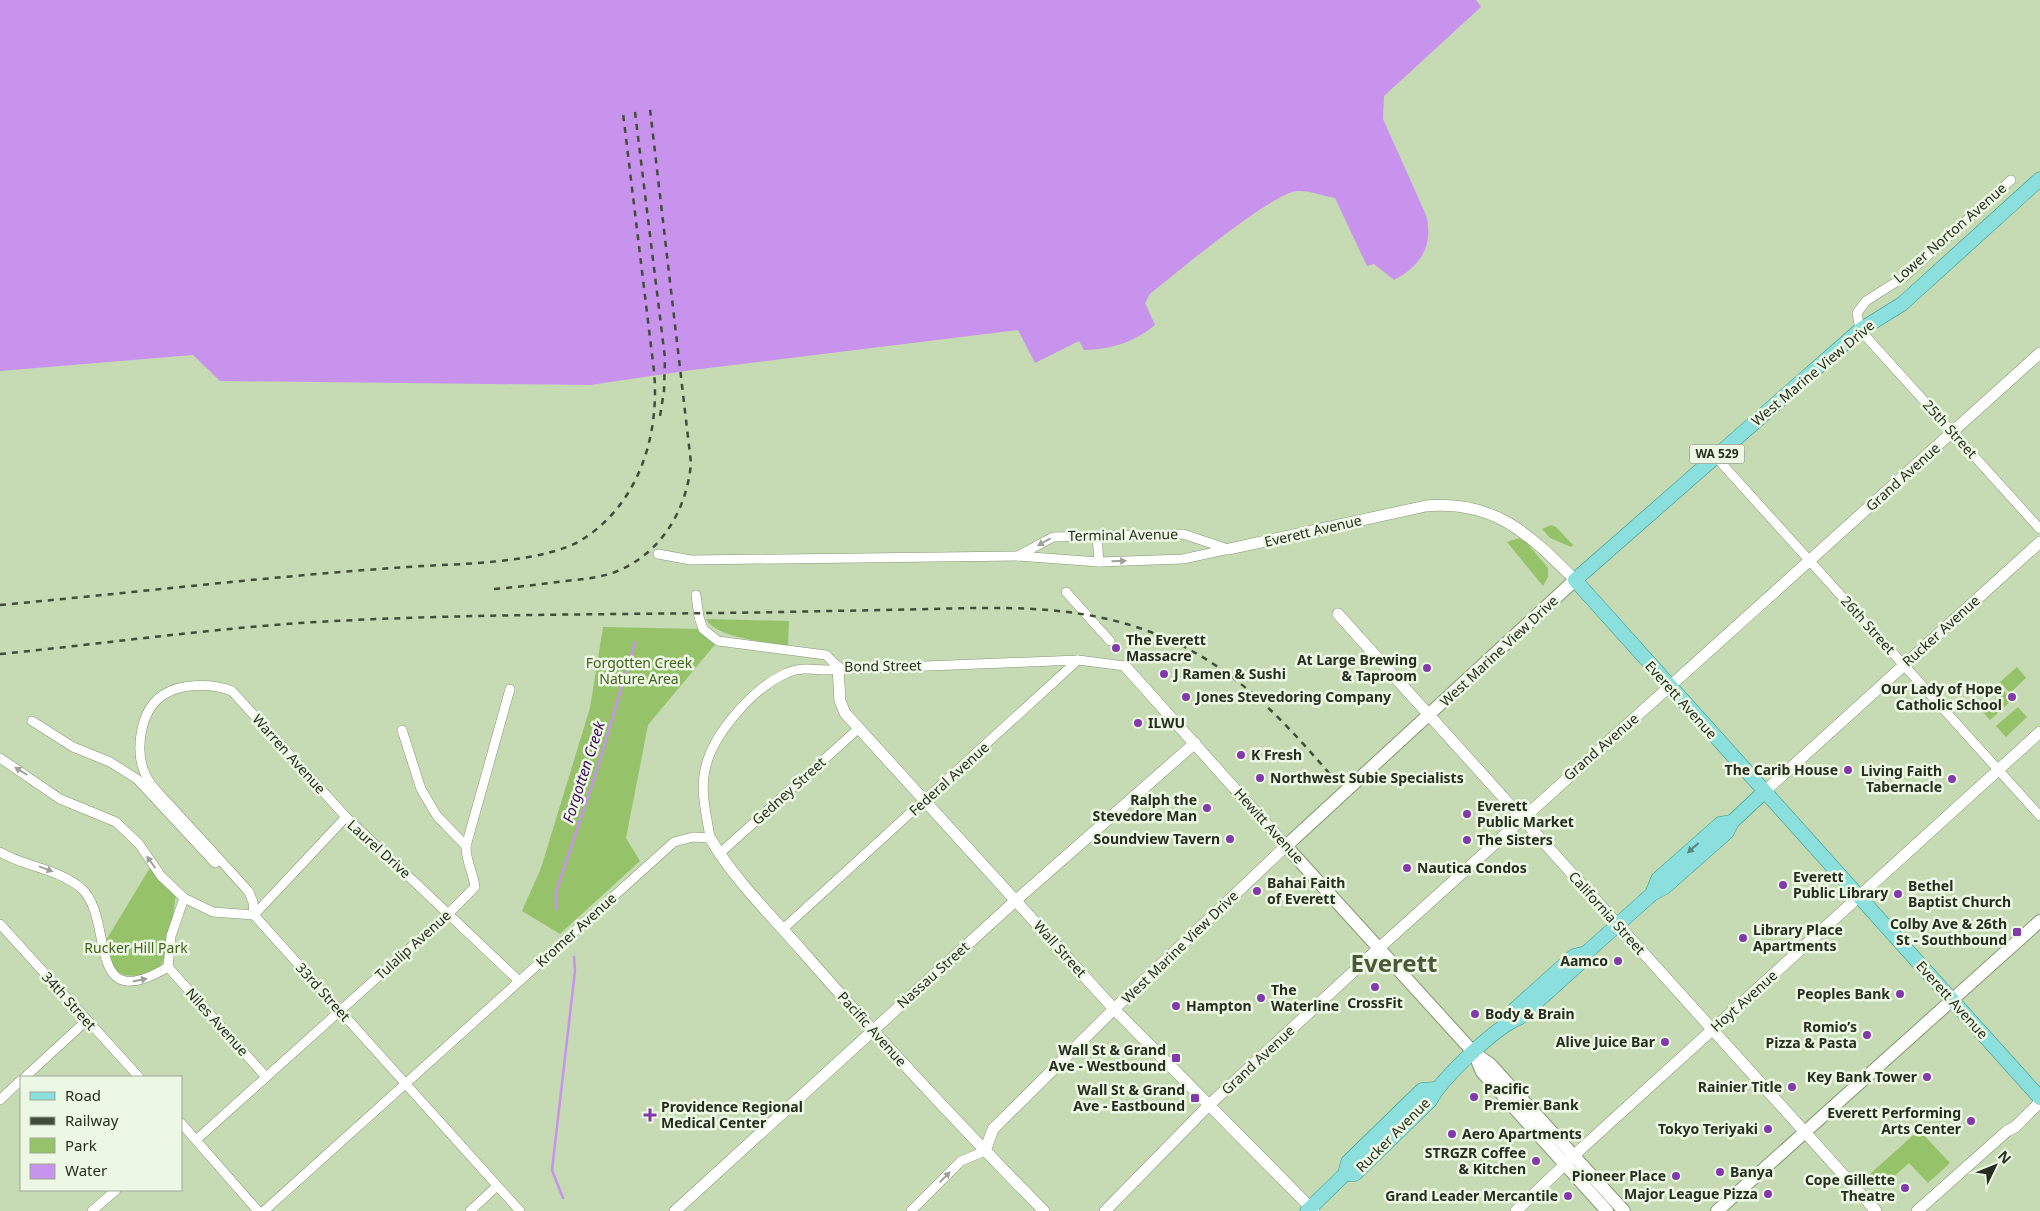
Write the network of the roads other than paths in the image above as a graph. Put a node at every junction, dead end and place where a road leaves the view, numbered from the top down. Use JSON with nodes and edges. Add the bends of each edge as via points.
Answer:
{"nodes":[{"id":1,"x":2040,"y":179,"type":"edge"},
{"id":2,"x":2011,"y":180,"type":"dead end"},
{"id":3,"x":1860,"y":330,"type":"junction"},
{"id":4,"x":2040,"y":353,"type":"edge"},
{"id":5,"x":1952,"y":432,"type":"junction"},
{"id":6,"x":1715,"y":456,"type":"junction"},
{"id":7,"x":2040,"y":529,"type":"edge"},
{"id":8,"x":1097,"y":536,"type":"junction"},
{"id":9,"x":2040,"y":542,"type":"edge"},
{"id":10,"x":1228,"y":549,"type":"junction"},
{"id":11,"x":658,"y":554,"type":"dead end"},
{"id":12,"x":1018,"y":556,"type":"junction"},
{"id":13,"x":1810,"y":561,"type":"junction"},
{"id":14,"x":1098,"y":562,"type":"junction"},
{"id":15,"x":1575,"y":580,"type":"junction"},
{"id":16,"x":1066,"y":592,"type":"dead end"},
{"id":17,"x":696,"y":595,"type":"dead end"},
{"id":18,"x":1338,"y":614,"type":"dead end"},
{"id":19,"x":1110,"y":641,"type":"dead end"},
{"id":20,"x":1078,"y":660,"type":"junction"},
{"id":21,"x":1904,"y":665,"type":"junction"},
{"id":22,"x":1125,"y":666,"type":"joint"},
{"id":23,"x":838,"y":668,"type":"junction"},
{"id":24,"x":1670,"y":687,"type":"junction"},
{"id":25,"x":510,"y":689,"type":"dead end"},
{"id":26,"x":1429,"y":716,"type":"junction"},
{"id":27,"x":32,"y":721,"type":"dead end"},
{"id":28,"x":859,"y":728,"type":"junction"},
{"id":29,"x":402,"y":730,"type":"dead end"},
{"id":30,"x":2040,"y":732,"type":"edge"},
{"id":31,"x":1195,"y":743,"type":"junction"},
{"id":32,"x":0,"y":758,"type":"edge"},
{"id":33,"x":1998,"y":769,"type":"junction"},
{"id":34,"x":1764,"y":792,"type":"junction"},
{"id":35,"x":925,"y":801,"type":"junction"},
{"id":36,"x":2040,"y":816,"type":"edge"},
{"id":37,"x":346,"y":817,"type":"junction"},
{"id":38,"x":1521,"y":818,"type":"junction"},
{"id":39,"x":710,"y":838,"type":"junction"},
{"id":40,"x":466,"y":846,"type":"junction"},
{"id":41,"x":1286,"y":846,"type":"junction"},
{"id":42,"x":0,"y":852,"type":"edge"},
{"id":43,"x":719,"y":854,"type":"junction"},
{"id":44,"x":1859,"y":897,"type":"junction"},
{"id":45,"x":184,"y":898,"type":"junction"},
{"id":46,"x":1017,"y":900,"type":"junction"},
{"id":47,"x":253,"y":902,"type":"junction"},
{"id":48,"x":449,"y":913,"type":"junction"},
{"id":49,"x":254,"y":915,"type":"junction"},
{"id":50,"x":2040,"y":921,"type":"edge"},
{"id":51,"x":0,"y":924,"type":"edge"},
{"id":52,"x":1617,"y":925,"type":"junction"},
{"id":53,"x":783,"y":929,"type":"junction"},
{"id":54,"x":3,"y":935,"type":"edge"},
{"id":55,"x":1379,"y":948,"type":"junction"},
{"id":56,"x":168,"y":967,"type":"junction"},
{"id":57,"x":519,"y":981,"type":"junction"},
{"id":58,"x":1952,"y":1000,"type":"junction"},
{"id":59,"x":1114,"y":1009,"type":"junction"},
{"id":60,"x":340,"y":1011,"type":"junction"},
{"id":61,"x":86,"y":1021,"type":"junction"},
{"id":62,"x":873,"y":1030,"type":"junction"},
{"id":63,"x":1712,"y":1030,"type":"junction"},
{"id":64,"x":1474,"y":1053,"type":"junction"},
{"id":65,"x":26,"y":1076,"type":"edge"},
{"id":66,"x":137,"y":1076,"type":"edge"},
{"id":67,"x":266,"y":1077,"type":"junction"},
{"id":68,"x":20,"y":1081,"type":"edge"},
{"id":69,"x":405,"y":1082,"type":"junction"},
{"id":70,"x":2040,"y":1098,"type":"edge"},
{"id":71,"x":0,"y":1100,"type":"edge"},
{"id":72,"x":2040,"y":1102,"type":"edge"},
{"id":73,"x":1209,"y":1105,"type":"junction"},
{"id":74,"x":183,"y":1127,"type":"edge"},
{"id":75,"x":1804,"y":1132,"type":"junction"},
{"id":76,"x":196,"y":1140,"type":"junction"},
{"id":77,"x":986,"y":1151,"type":"junction"},
{"id":78,"x":1569,"y":1160,"type":"junction"},
{"id":79,"x":498,"y":1186,"type":"junction"},
{"id":80,"x":115,"y":1191,"type":"edge"},
{"id":81,"x":1311,"y":1210,"type":"edge"},
{"id":82,"x":92,"y":1211,"type":"edge"},
{"id":83,"x":258,"y":1211,"type":"edge"},
{"id":84,"x":264,"y":1211,"type":"edge"},
{"id":85,"x":470,"y":1211,"type":"edge"},
{"id":86,"x":520,"y":1211,"type":"edge"},
{"id":87,"x":675,"y":1211,"type":"edge"},
{"id":88,"x":911,"y":1211,"type":"edge"},
{"id":89,"x":1044,"y":1211,"type":"edge"},
{"id":90,"x":1105,"y":1211,"type":"edge"},
{"id":91,"x":1516,"y":1211,"type":"edge"},
{"id":92,"x":1608,"y":1211,"type":"edge"},
{"id":93,"x":1624,"y":1211,"type":"edge"},
{"id":94,"x":1717,"y":1211,"type":"edge"},
{"id":95,"x":1876,"y":1211,"type":"edge"},
{"id":96,"x":1918,"y":1211,"type":"edge"}],
"edges":[{"from":1,"to":3,"type":"main road","name":"West Marine View Drive","number":"WA 529","via":[[1902,304]]},
{"from":2,"to":3,"type":"street","name":"Lower Norton Avenue","via":[[1904,277],[1866,301],[1857,314]]},
{"from":3,"to":5,"type":"street","name":"25th Street"},
{"from":3,"to":6,"type":"main road","name":"West Marine View Drive","number":"WA 529"},
{"from":4,"to":5,"type":"street","name":"Grand Avenue"},
{"from":5,"to":7,"type":"street","name":"25th Street"},
{"from":5,"to":13,"type":"street","name":"Grand Avenue"},
{"from":6,"to":13,"type":"street","name":"26th Street"},
{"from":6,"to":15,"type":"main road","name":"West Marine View Drive","number":"WA 529"},
{"from":8,"to":10,"type":"street","name":"Terminal Avenue","via":[[1183,534]]},
{"from":8,"to":12,"type":"street","name":"Terminal Avenue","one_way":true,"via":[[1053,537]]},
{"from":8,"to":14,"type":"street"},
{"from":9,"to":21,"type":"street","name":"Rucker Avenue"},
{"from":14,"to":10,"type":"street","name":"Terminal Avenue","one_way":true,"via":[[1183,559]]},
{"from":10,"to":15,"type":"street","name":"Everett Avenue","via":[[1426,506],[1451,504],[1500,517],[1536,543]]},
{"from":11,"to":12,"type":"street","name":"Terminal Avenue","via":[[691,560]]},
{"from":12,"to":14,"type":"street","name":"Terminal Avenue"},
{"from":13,"to":21,"type":"street","name":"26th Street"},
{"from":13,"to":24,"type":"street","name":"Grand Avenue"},
{"from":15,"to":24,"type":"main road","name":"Everett Avenue"},
{"from":15,"to":26,"type":"main road","name":"West Marine View Drive"},
{"from":16,"to":19,"type":"street"},
{"from":17,"to":23,"type":"street","name":"Bond Street","via":[[703,629],[718,641],[826,655]]},
{"from":18,"to":26,"type":"street","name":"California Street"},
{"from":20,"to":22,"type":"street"},
{"from":20,"to":23,"type":"street","name":"Bond Street"},
{"from":20,"to":35,"type":"street","name":"Federal Avenue"},
{"from":21,"to":33,"type":"street","name":"26th Street"},
{"from":21,"to":34,"type":"street","name":"Rucker Avenue"},
{"from":22,"to":31,"type":"street","name":"Hewitt Avenue"},
{"from":23,"to":28,"type":"street","name":"Wall Street","via":[[840,701]]},
{"from":23,"to":39,"type":"street","via":[[805,668],[788,672],[764,688],[728,724],[713,745],[705,771],[704,802]]},
{"from":24,"to":34,"type":"main road","name":"Everett Avenue"},
{"from":24,"to":38,"type":"street","name":"Grand Avenue"},
{"from":25,"to":40,"type":"street","name":"Tulalip Avenue"},
{"from":26,"to":38,"type":"street","name":"California Street"},
{"from":26,"to":41,"type":"main road","name":"West Marine View Drive"},
{"from":27,"to":47,"type":"street","via":[[73,747],[110,762],[137,779]]},
{"from":28,"to":35,"type":"street","name":"Wall Street"},
{"from":28,"to":43,"type":"street","name":"Gedney Street"},
{"from":29,"to":40,"type":"street","via":[[421,789],[436,816]]},
{"from":30,"to":33,"type":"street","name":"Hoyt Avenue"},
{"from":31,"to":41,"type":"street","name":"Hewitt Avenue"},
{"from":31,"to":46,"type":"street","name":"Nassau Street"},
{"from":45,"to":32,"type":"street","one_way":true,"via":[[116,822],[60,799]]},
{"from":33,"to":36,"type":"street","name":"26th Street"},
{"from":33,"to":44,"type":"street","name":"Hoyt Avenue"},
{"from":34,"to":44,"type":"main road","name":"Everett Avenue"},
{"from":34,"to":52,"type":"main road","name":"Rucker Avenue","via":[[1702,855]]},
{"from":35,"to":46,"type":"street","name":"Wall Street"},
{"from":35,"to":53,"type":"street","name":"Federal Avenue"},
{"from":37,"to":47,"type":"street","name":"Warren Avenue","via":[[232,691],[220,686],[191,686],[166,693],[154,701],[143,725],[140,745],[149,781],[249,892]]},
{"from":37,"to":48,"type":"street","name":"Laurel Drive"},
{"from":37,"to":49,"type":"street","name":"Laurel Drive"},
{"from":38,"to":52,"type":"street","name":"California Street"},
{"from":38,"to":55,"type":"street","name":"Grand Avenue"},
{"from":39,"to":43,"type":"street","name":"Pacific Avenue"},
{"from":39,"to":57,"type":"street","name":"Kromer Avenue","via":[[693,837],[674,842]]},
{"from":40,"to":48,"type":"street","name":"Tulalip Avenue","via":[[466,860],[474,876],[475,887]]},
{"from":41,"to":55,"type":"main road","name":"Hewitt Avenue"},
{"from":41,"to":59,"type":"street","name":"West Marine View Drive"},
{"from":42,"to":56,"type":"street","one_way":true,"via":[[52,871],[88,895],[94,906],[102,948],[117,977],[138,982]]},
{"from":43,"to":53,"type":"street","name":"Pacific Avenue"},
{"from":44,"to":58,"type":"main road","name":"Everett Avenue"},
{"from":44,"to":63,"type":"street","name":"Hoyt Avenue"},
{"from":45,"to":49,"type":"street","via":[[213,912]]},
{"from":45,"to":56,"type":"street","via":[[171,936]]},
{"from":46,"to":59,"type":"street","name":"Wall Street"},
{"from":46,"to":62,"type":"street","name":"Nassau Street"},
{"from":47,"to":49,"type":"street"},
{"from":48,"to":57,"type":"street","name":"Laurel Drive"},
{"from":48,"to":60,"type":"street","name":"Tulalip Avenue"},
{"from":49,"to":60,"type":"street","name":"33rd Street"},
{"from":50,"to":58,"type":"main road"},
{"from":51,"to":54,"type":"street","name":"34th Street"},
{"from":52,"to":63,"type":"street","name":"California Street"},
{"from":52,"to":64,"type":"main road","name":"Rucker Avenue","via":[[1586,953],[1574,956],[1560,968],[1512,1011],[1508,1022]]},
{"from":53,"to":62,"type":"street","name":"Pacific Avenue"},
{"from":54,"to":61,"type":"street","name":"34th Street"},
{"from":55,"to":64,"type":"main road","name":"Hewitt Avenue"},
{"from":55,"to":73,"type":"street","name":"Grand Avenue"},
{"from":56,"to":67,"type":"street","name":"Niles Avenue"},
{"from":57,"to":69,"type":"street","name":"Kromer Avenue"},
{"from":58,"to":70,"type":"main road","name":"Everett Avenue"},
{"from":58,"to":75,"type":"main road"},
{"from":59,"to":73,"type":"street","name":"Wall Street"},
{"from":59,"to":77,"type":"street","name":"West Marine View Drive","via":[[993,1129]]},
{"from":60,"to":67,"type":"street","name":"Tulalip Avenue"},
{"from":60,"to":69,"type":"street","name":"33rd Street"},
{"from":61,"to":65,"type":"street"},
{"from":61,"to":66,"type":"street","name":"34th Street"},
{"from":62,"to":77,"type":"street","name":"Pacific Avenue"},
{"from":62,"to":87,"type":"street","name":"Nassau Street"},
{"from":63,"to":75,"type":"street","name":"California Street"},
{"from":63,"to":78,"type":"street","name":"Hoyt Avenue"},
{"from":64,"to":78,"type":"main road","name":"Hewitt Avenue","via":[[1490,1064]]},
{"from":64,"to":81,"type":"main road","name":"Rucker Avenue","via":[[1436,1089],[1422,1090],[1348,1162],[1345,1174]]},
{"from":67,"to":76,"type":"street","name":"Tulalip Avenue"},
{"from":68,"to":71,"type":"street"},
{"from":69,"to":79,"type":"street","name":"33rd Street"},
{"from":69,"to":84,"type":"street","name":"Kromer Avenue"},
{"from":72,"to":96,"type":"street"},
{"from":73,"to":81,"type":"street","name":"Wall Street"},
{"from":73,"to":90,"type":"street","name":"Grand Avenue"},
{"from":74,"to":76,"type":"street"},
{"from":75,"to":94,"type":"main road"},
{"from":75,"to":95,"type":"street","name":"California Street"},
{"from":76,"to":83,"type":"street"},
{"from":88,"to":77,"type":"street","one_way":true,"via":[[961,1161]]},
{"from":77,"to":89,"type":"street","name":"Pacific Avenue"},
{"from":78,"to":91,"type":"street","name":"Hoyt Avenue"},
{"from":78,"to":92,"type":"main road","name":"Hewitt Avenue"},
{"from":78,"to":93,"type":"main road","name":"Hewitt Avenue"},
{"from":79,"to":85,"type":"street"},
{"from":79,"to":86,"type":"street","name":"33rd Street"},
{"from":80,"to":82,"type":"street"}]}
